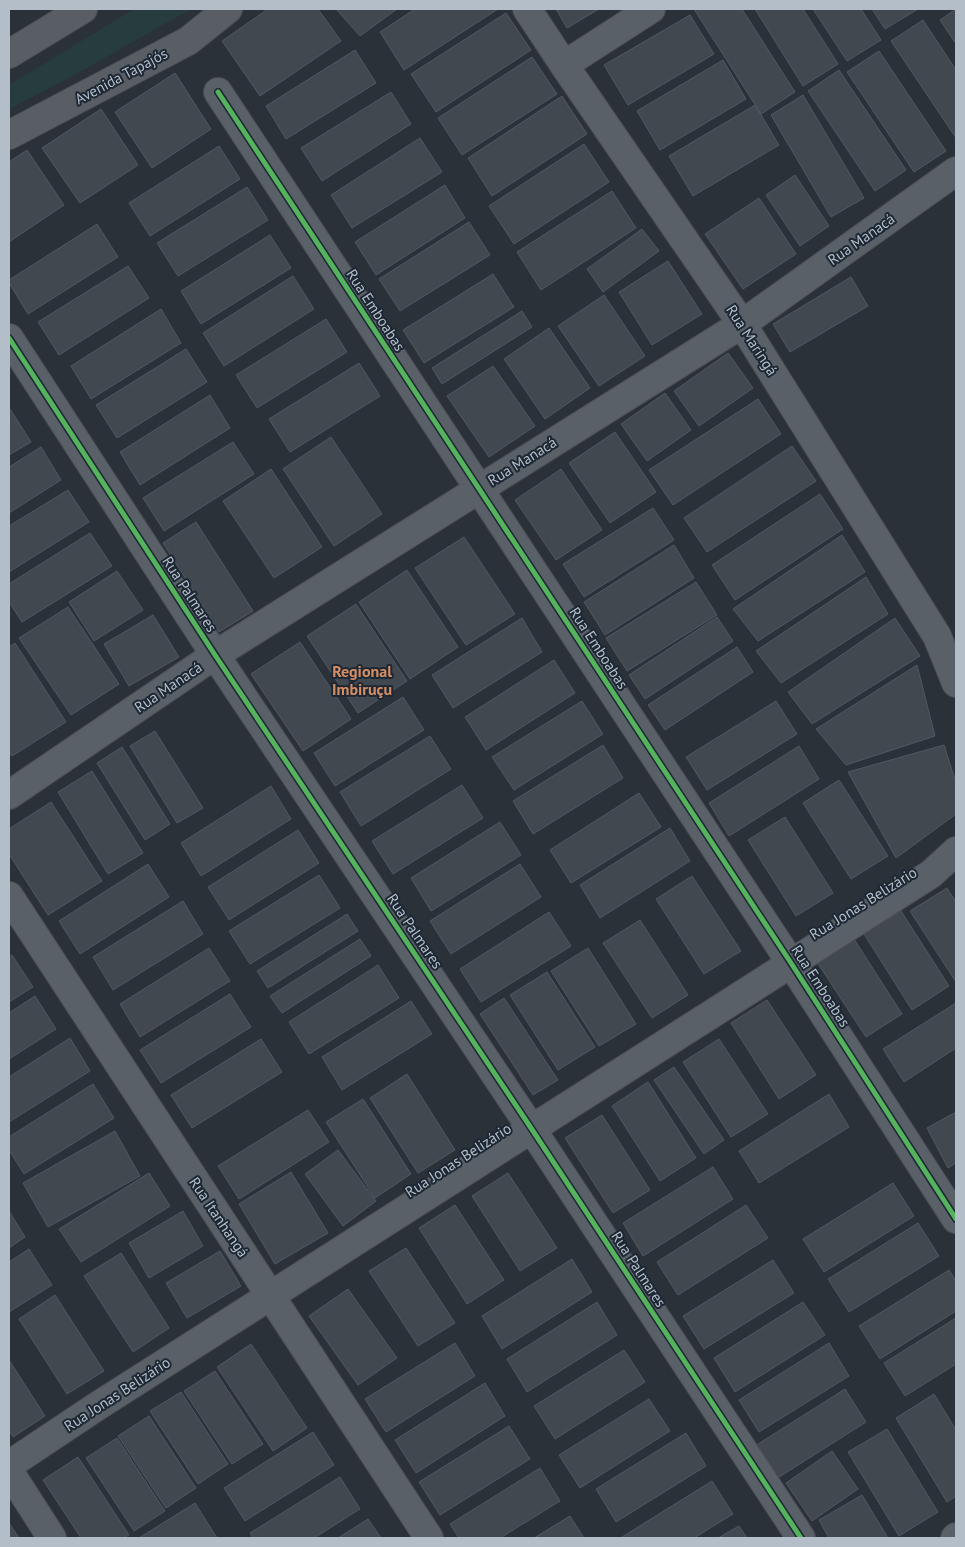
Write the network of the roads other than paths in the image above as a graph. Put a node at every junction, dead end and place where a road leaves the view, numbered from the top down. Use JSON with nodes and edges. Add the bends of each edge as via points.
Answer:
{"nodes":[{"id":1,"x":83,"y":9,"type":"edge"},
{"id":2,"x":228,"y":9,"type":"edge"},
{"id":3,"x":527,"y":9,"type":"edge"},
{"id":4,"x":651,"y":9,"type":"edge"},
{"id":5,"x":9,"y":54,"type":"edge"},
{"id":6,"x":564,"y":65,"type":"junction"},
{"id":7,"x":218,"y":92,"type":"dead end"},
{"id":8,"x":9,"y":135,"type":"edge"},
{"id":9,"x":956,"y":171,"type":"edge"},
{"id":10,"x":742,"y":324,"type":"junction"},
{"id":11,"x":9,"y":338,"type":"edge"},
{"id":12,"x":479,"y":489,"type":"junction"},
{"id":13,"x":215,"y":655,"type":"junction"},
{"id":14,"x":956,"y":683,"type":"edge"},
{"id":15,"x":9,"y":795,"type":"edge"},
{"id":16,"x":956,"y":851,"type":"edge"},
{"id":17,"x":9,"y":896,"type":"edge"},
{"id":18,"x":791,"y":963,"type":"junction"},
{"id":19,"x":531,"y":1128,"type":"junction"},
{"id":20,"x":956,"y":1219,"type":"edge"},
{"id":21,"x":271,"y":1295,"type":"junction"},
{"id":22,"x":9,"y":1465,"type":"edge"},
{"id":23,"x":9,"y":1472,"type":"edge"},
{"id":24,"x":52,"y":1538,"type":"edge"},
{"id":25,"x":429,"y":1538,"type":"edge"},
{"id":26,"x":801,"y":1538,"type":"edge"}],
"edges":[{"from":1,"to":5,"type":"main road"},
{"from":2,"to":8,"type":"main road","name":"Avenida Tapajós","via":[[188,41]]},
{"from":3,"to":6,"type":"street","name":"Rua Maringá"},
{"from":4,"to":6,"type":"street"},
{"from":6,"to":10,"type":"street","name":"Rua Maringá"},
{"from":7,"to":12,"type":"street","name":"Rua Emboabas"},
{"from":9,"to":10,"type":"street","name":"Rua Manacá"},
{"from":10,"to":12,"type":"street","name":"Rua Manacá"},
{"from":10,"to":14,"type":"street","name":"Rua Maringá","via":[[938,636]]},
{"from":11,"to":13,"type":"street","name":"Rua Palmares"},
{"from":12,"to":13,"type":"street","name":"Rua Manacá"},
{"from":12,"to":18,"type":"street","name":"Rua Emboabas"},
{"from":13,"to":15,"type":"street","name":"Rua Manacá"},
{"from":13,"to":19,"type":"street","name":"Rua Palmares"},
{"from":16,"to":18,"type":"street","name":"Rua Jonas Belizário","via":[[931,874]]},
{"from":17,"to":21,"type":"street","name":"Rua Itanhangá"},
{"from":18,"to":19,"type":"street","name":"Rua Jonas Belizário"},
{"from":18,"to":20,"type":"street","name":"Rua Emboabas"},
{"from":19,"to":21,"type":"street","name":"Rua Jonas Belizário"},
{"from":19,"to":26,"type":"street","name":"Rua Palmares"},
{"from":21,"to":22,"type":"street","name":"Rua Jonas Belizário"},
{"from":21,"to":25,"type":"street","name":"Rua Itanhangá"},
{"from":23,"to":24,"type":"street"}]}
